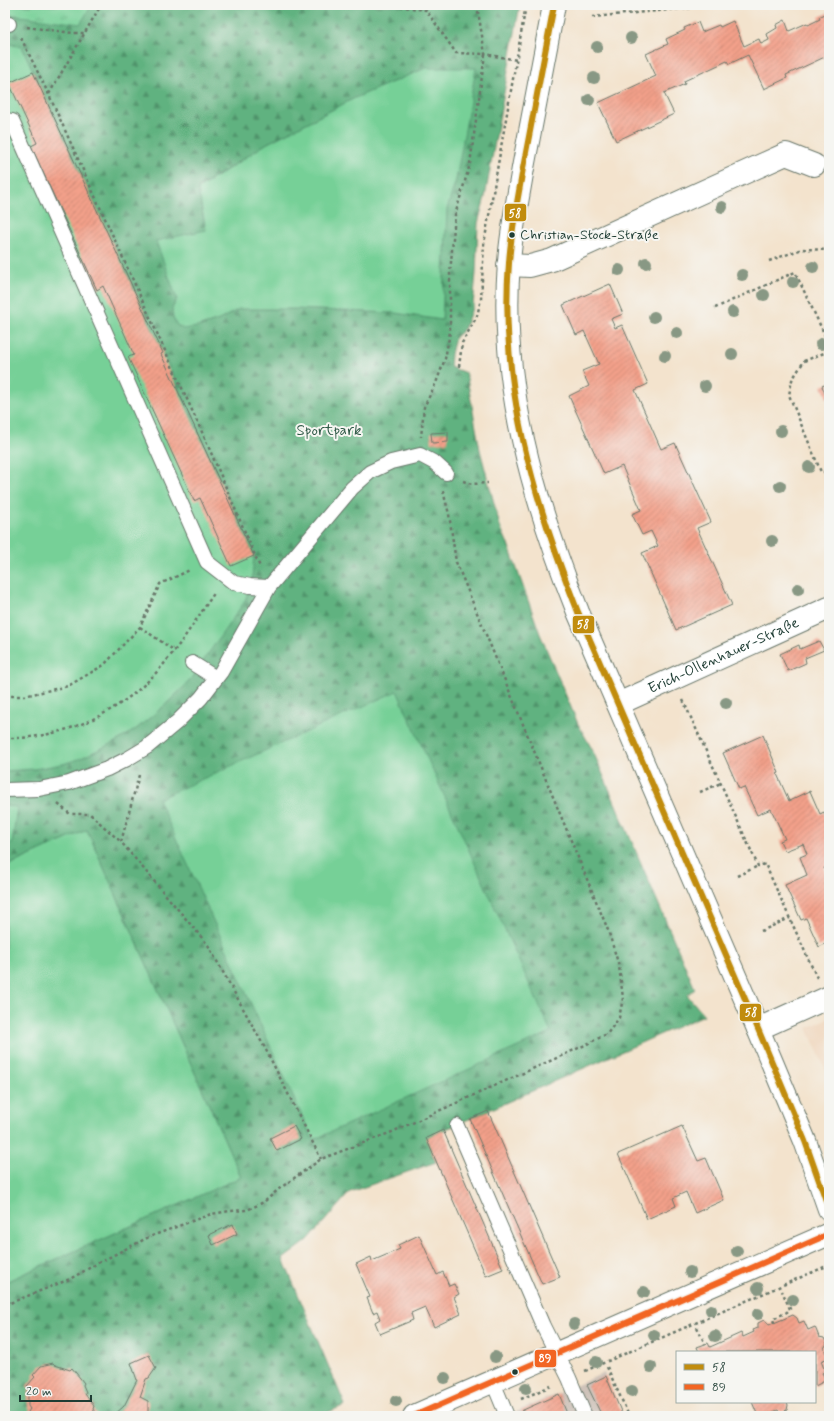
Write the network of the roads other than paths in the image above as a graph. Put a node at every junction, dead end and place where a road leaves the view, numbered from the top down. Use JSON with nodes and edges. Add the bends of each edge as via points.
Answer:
{"nodes":[{"id":1,"x":554,"y":5,"type":"edge"},
{"id":2,"x":5,"y":120,"type":"edge"},
{"id":3,"x":814,"y":165,"type":"dead end"},
{"id":4,"x":508,"y":265,"type":"junction"},
{"id":5,"x":446,"y":473,"type":"road end"},
{"id":6,"x":269,"y":587,"type":"junction"},
{"id":7,"x":829,"y":608,"type":"edge"},
{"id":8,"x":192,"y":663,"type":"dead end"},
{"id":9,"x":216,"y":678,"type":"junction"},
{"id":10,"x":618,"y":704,"type":"junction"},
{"id":11,"x":5,"y":790,"type":"edge"},
{"id":12,"x":823,"y":989,"type":"edge"},
{"id":13,"x":758,"y":1029,"type":"junction"},
{"id":14,"x":457,"y":1126,"type":"dead end"},
{"id":15,"x":829,"y":1209,"type":"edge"},
{"id":16,"x":829,"y":1234,"type":"edge"},
{"id":17,"x":556,"y":1354,"type":"junction"},
{"id":18,"x":493,"y":1382,"type":"junction"},
{"id":19,"x":505,"y":1411,"type":"edge"},
{"id":20,"x":414,"y":1416,"type":"edge"},
{"id":21,"x":585,"y":1416,"type":"edge"}],
"edges":[{"from":1,"to":4,"type":"street"},
{"from":2,"to":6,"type":"lane","via":[[12,121],[207,562],[234,583]]},
{"from":3,"to":4,"type":"street","via":[[786,154],[552,260],[530,266]]},
{"from":4,"to":10,"type":"street","via":[[511,367],[520,430],[528,462],[562,571]]},
{"from":5,"to":6,"type":"lane","via":[[420,455],[391,462],[370,472],[352,488]]},
{"from":6,"to":9,"type":"lane"},
{"from":7,"to":10,"type":"street","name":"Erich-Ollenhauer-Straße"},
{"from":8,"to":9,"type":"lane"},
{"from":9,"to":11,"type":"lane","via":[[201,698],[177,722],[147,747],[127,759],[69,783],[39,789]]},
{"from":10,"to":13,"type":"street"},
{"from":12,"to":13,"type":"street"},
{"from":13,"to":15,"type":"street","via":[[805,1141]]},
{"from":14,"to":17,"type":"lane"},
{"from":16,"to":17,"type":"street"},
{"from":17,"to":18,"type":"street"},
{"from":17,"to":21,"type":"lane"},
{"from":18,"to":19,"type":"lane"},
{"from":18,"to":20,"type":"street"}]}
